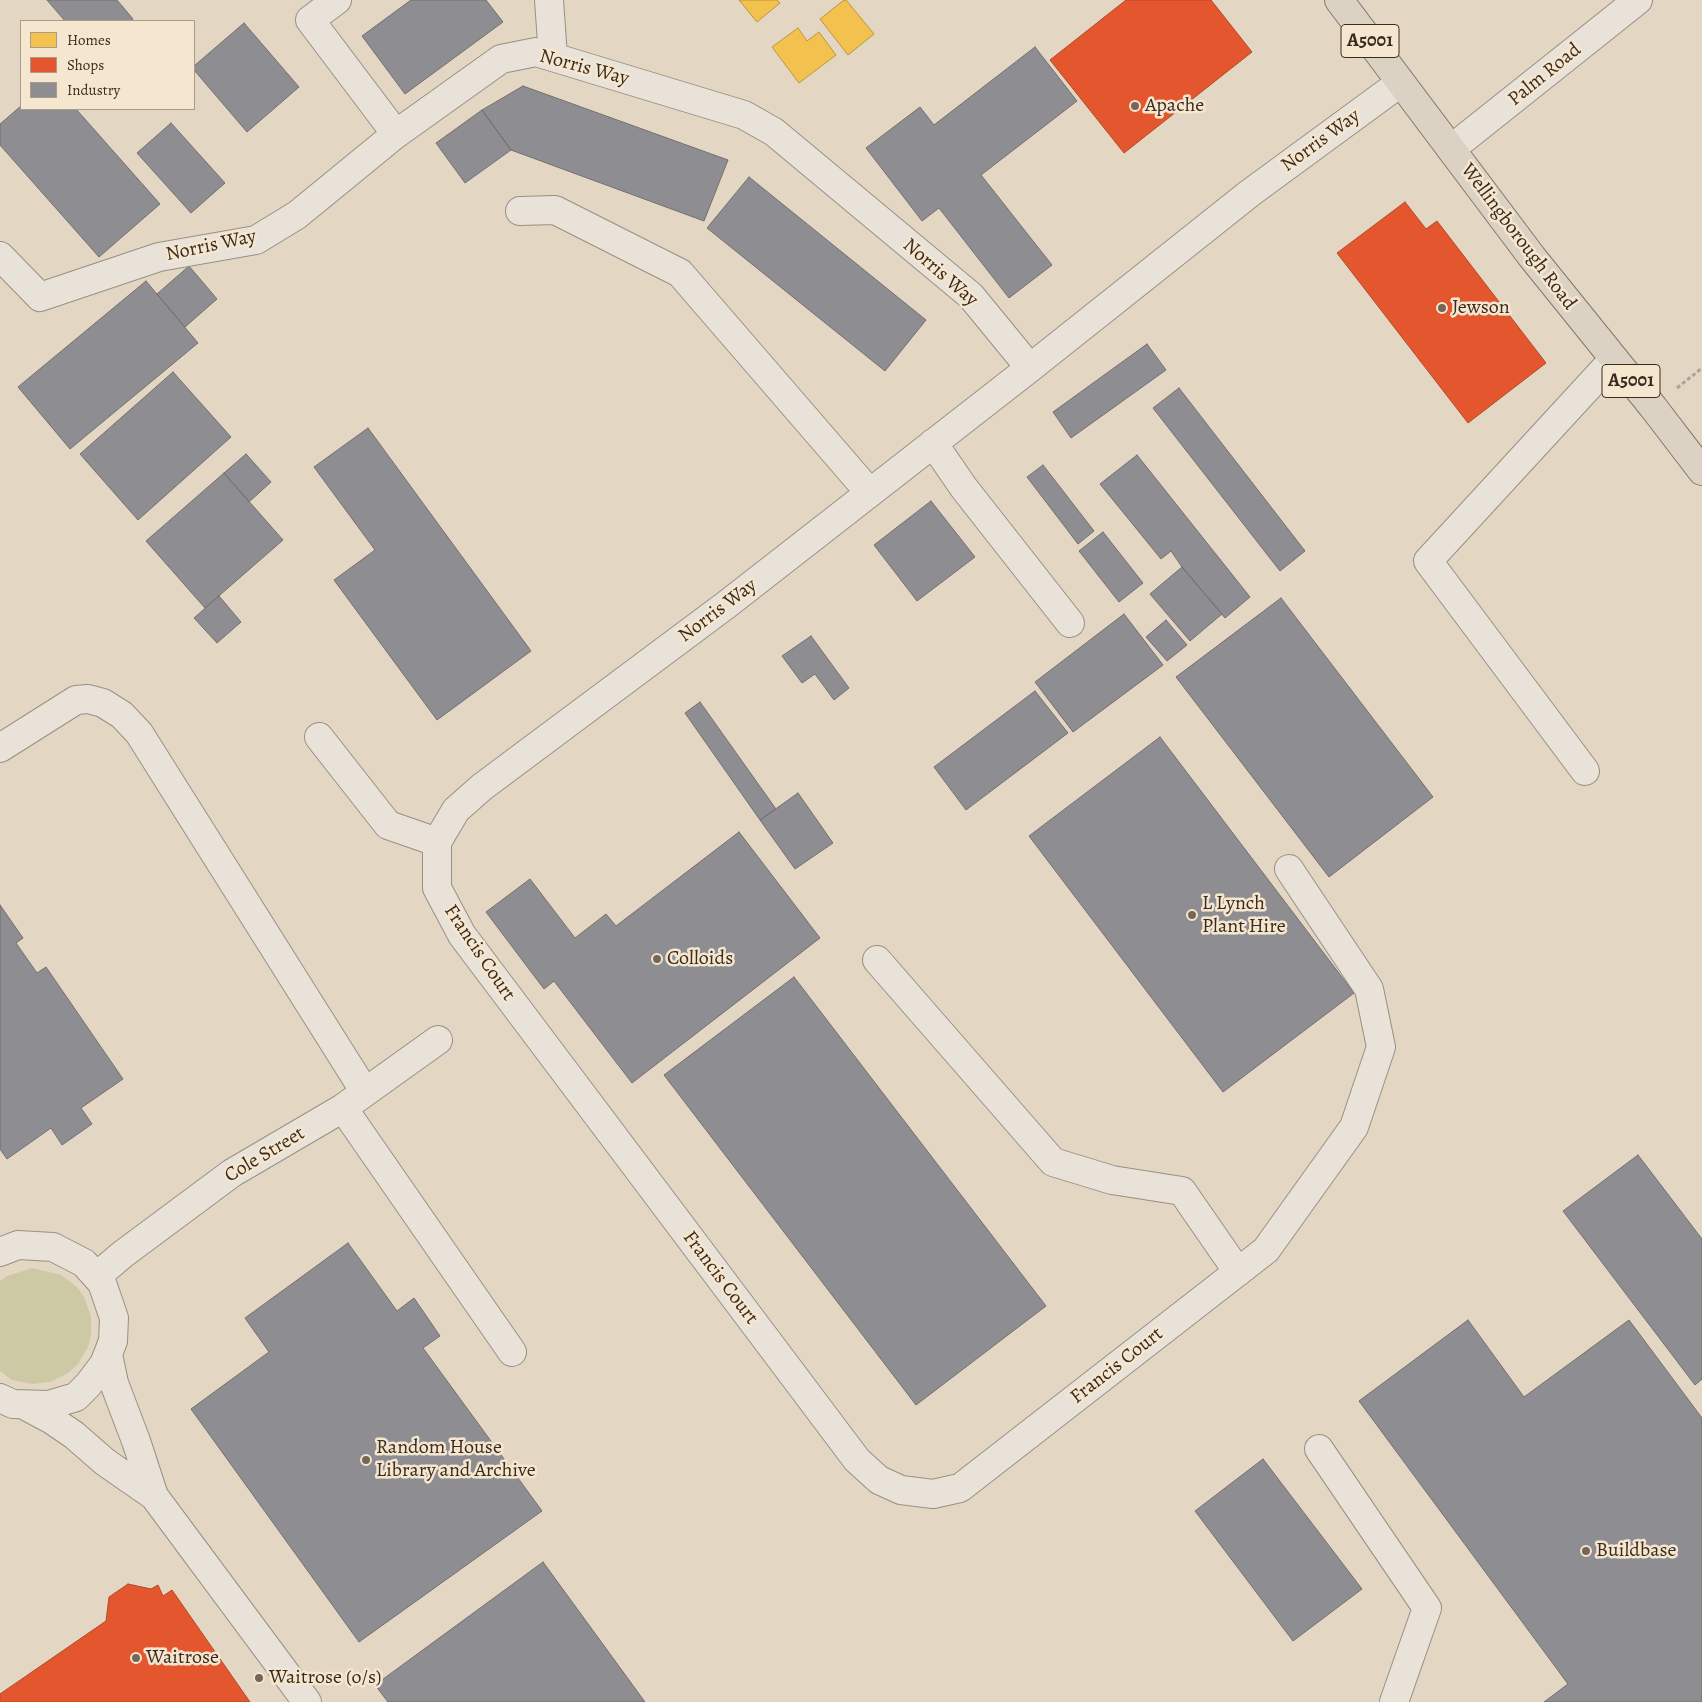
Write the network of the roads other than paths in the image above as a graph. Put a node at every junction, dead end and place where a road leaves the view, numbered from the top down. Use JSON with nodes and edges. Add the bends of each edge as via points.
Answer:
{"nodes":[{"id":1,"x":337,"y":0,"type":"edge"},
{"id":2,"x":549,"y":0,"type":"edge"},
{"id":3,"x":1339,"y":0,"type":"edge"},
{"id":4,"x":1638,"y":0,"type":"edge"},
{"id":5,"x":553,"y":57,"type":"junction"},
{"id":6,"x":1400,"y":82,"type":"junction"},
{"id":7,"x":396,"y":134,"type":"junction"},
{"id":8,"x":1452,"y":149,"type":"junction"},
{"id":9,"x":520,"y":211,"type":"dead end"},
{"id":10,"x":0,"y":256,"type":"edge"},
{"id":11,"x":1614,"y":360,"type":"junction"},
{"id":12,"x":1030,"y":368,"type":"junction"},
{"id":13,"x":934,"y":443,"type":"junction"},
{"id":14,"x":1702,"y":471,"type":"edge"},
{"id":15,"x":870,"y":493,"type":"junction"},
{"id":16,"x":1070,"y":622,"type":"dead end"},
{"id":17,"x":319,"y":737,"type":"dead end"},
{"id":18,"x":0,"y":748,"type":"edge"},
{"id":19,"x":1585,"y":771,"type":"dead end"},
{"id":20,"x":437,"y":842,"type":"junction"},
{"id":21,"x":1289,"y":869,"type":"dead end"},
{"id":22,"x":877,"y":960,"type":"dead end"},
{"id":23,"x":438,"y":1040,"type":"dead end"},
{"id":24,"x":365,"y":1092,"type":"junction"},
{"id":25,"x":343,"y":1108,"type":"junction"},
{"id":26,"x":0,"y":1232,"type":"edge"},
{"id":27,"x":26,"y":1246,"type":"junction"},
{"id":28,"x":0,"y":1252,"type":"edge"},
{"id":29,"x":1238,"y":1272,"type":"junction"},
{"id":30,"x":97,"y":1276,"type":"junction"},
{"id":31,"x":512,"y":1352,"type":"dead end"},
{"id":32,"x":108,"y":1354,"type":"junction"},
{"id":33,"x":12,"y":1401,"type":"edge"},
{"id":34,"x":1319,"y":1449,"type":"dead end"},
{"id":35,"x":154,"y":1496,"type":"junction"},
{"id":36,"x":306,"y":1702,"type":"edge"},
{"id":37,"x":1394,"y":1702,"type":"edge"}],
"edges":[{"from":1,"to":7,"type":"street","via":[[310,20]]},
{"from":2,"to":5,"type":"street"},
{"from":3,"to":6,"type":"main road","name":"Wellingborough Road","number":"A5001"},
{"from":4,"to":8,"type":"street","name":"Palm Road"},
{"from":5,"to":7,"type":"street","name":"Norris Way","via":[[536,52],[501,59]]},
{"from":5,"to":12,"type":"street","name":"Norris Way","via":[[744,115],[774,132],[971,296]]},
{"from":6,"to":8,"type":"main road","name":"Wellingborough Road","number":"A5001"},
{"from":6,"to":12,"type":"street","name":"Norris Way","via":[[1250,193]]},
{"from":7,"to":10,"type":"street","name":"Norris Way","via":[[297,215],[256,240],[160,257],[40,297]]},
{"from":8,"to":11,"type":"main road","name":"Wellingborough Road","number":"A5001"},
{"from":9,"to":15,"type":"street","via":[[555,210],[680,273]]},
{"from":11,"to":14,"type":"main road","name":"Wellingborough Road","number":"A5001"},
{"from":11,"to":19,"type":"street","via":[[1428,561]]},
{"from":12,"to":13,"type":"street","name":"Norris Way"},
{"from":13,"to":15,"type":"street","name":"Norris Way"},
{"from":13,"to":16,"type":"street","via":[[964,488]]},
{"from":15,"to":20,"type":"street","name":"Norris Way","via":[[482,787],[456,810]]},
{"from":17,"to":20,"type":"street","via":[[388,826]]},
{"from":18,"to":24,"type":"street","via":[[76,700],[102,703],[122,716],[139,733]]},
{"from":20,"to":29,"type":"street","name":"Francis Court","via":[[436,888],[462,935],[857,1460],[879,1480],[901,1490],[933,1494],[960,1488]]},
{"from":21,"to":29,"type":"street","name":"Francis Court","via":[[1369,989],[1380,1047],[1354,1126],[1266,1250]]},
{"from":22,"to":29,"type":"street","via":[[1053,1162],[1112,1180],[1182,1191]]},
{"from":23,"to":24,"type":"street","name":"Cole Street"},
{"from":24,"to":25,"type":"street","name":"Cole Street"},
{"from":25,"to":30,"type":"street","name":"Cole Street","via":[[232,1173]]},
{"from":25,"to":31,"type":"street"},
{"from":26,"to":27,"type":"street"},
{"from":27,"to":28,"type":"street"},
{"from":27,"to":30,"type":"street","via":[[53,1247],[84,1263]]},
{"from":30,"to":32,"type":"street","via":[[114,1318]]},
{"from":32,"to":33,"type":"street","via":[[104,1364],[76,1397],[50,1404]]},
{"from":32,"to":35,"type":"street","via":[[114,1383]]},
{"from":33,"to":35,"type":"street","via":[[52,1420]]},
{"from":34,"to":37,"type":"street","via":[[1427,1608]]},
{"from":35,"to":36,"type":"street"}]}
